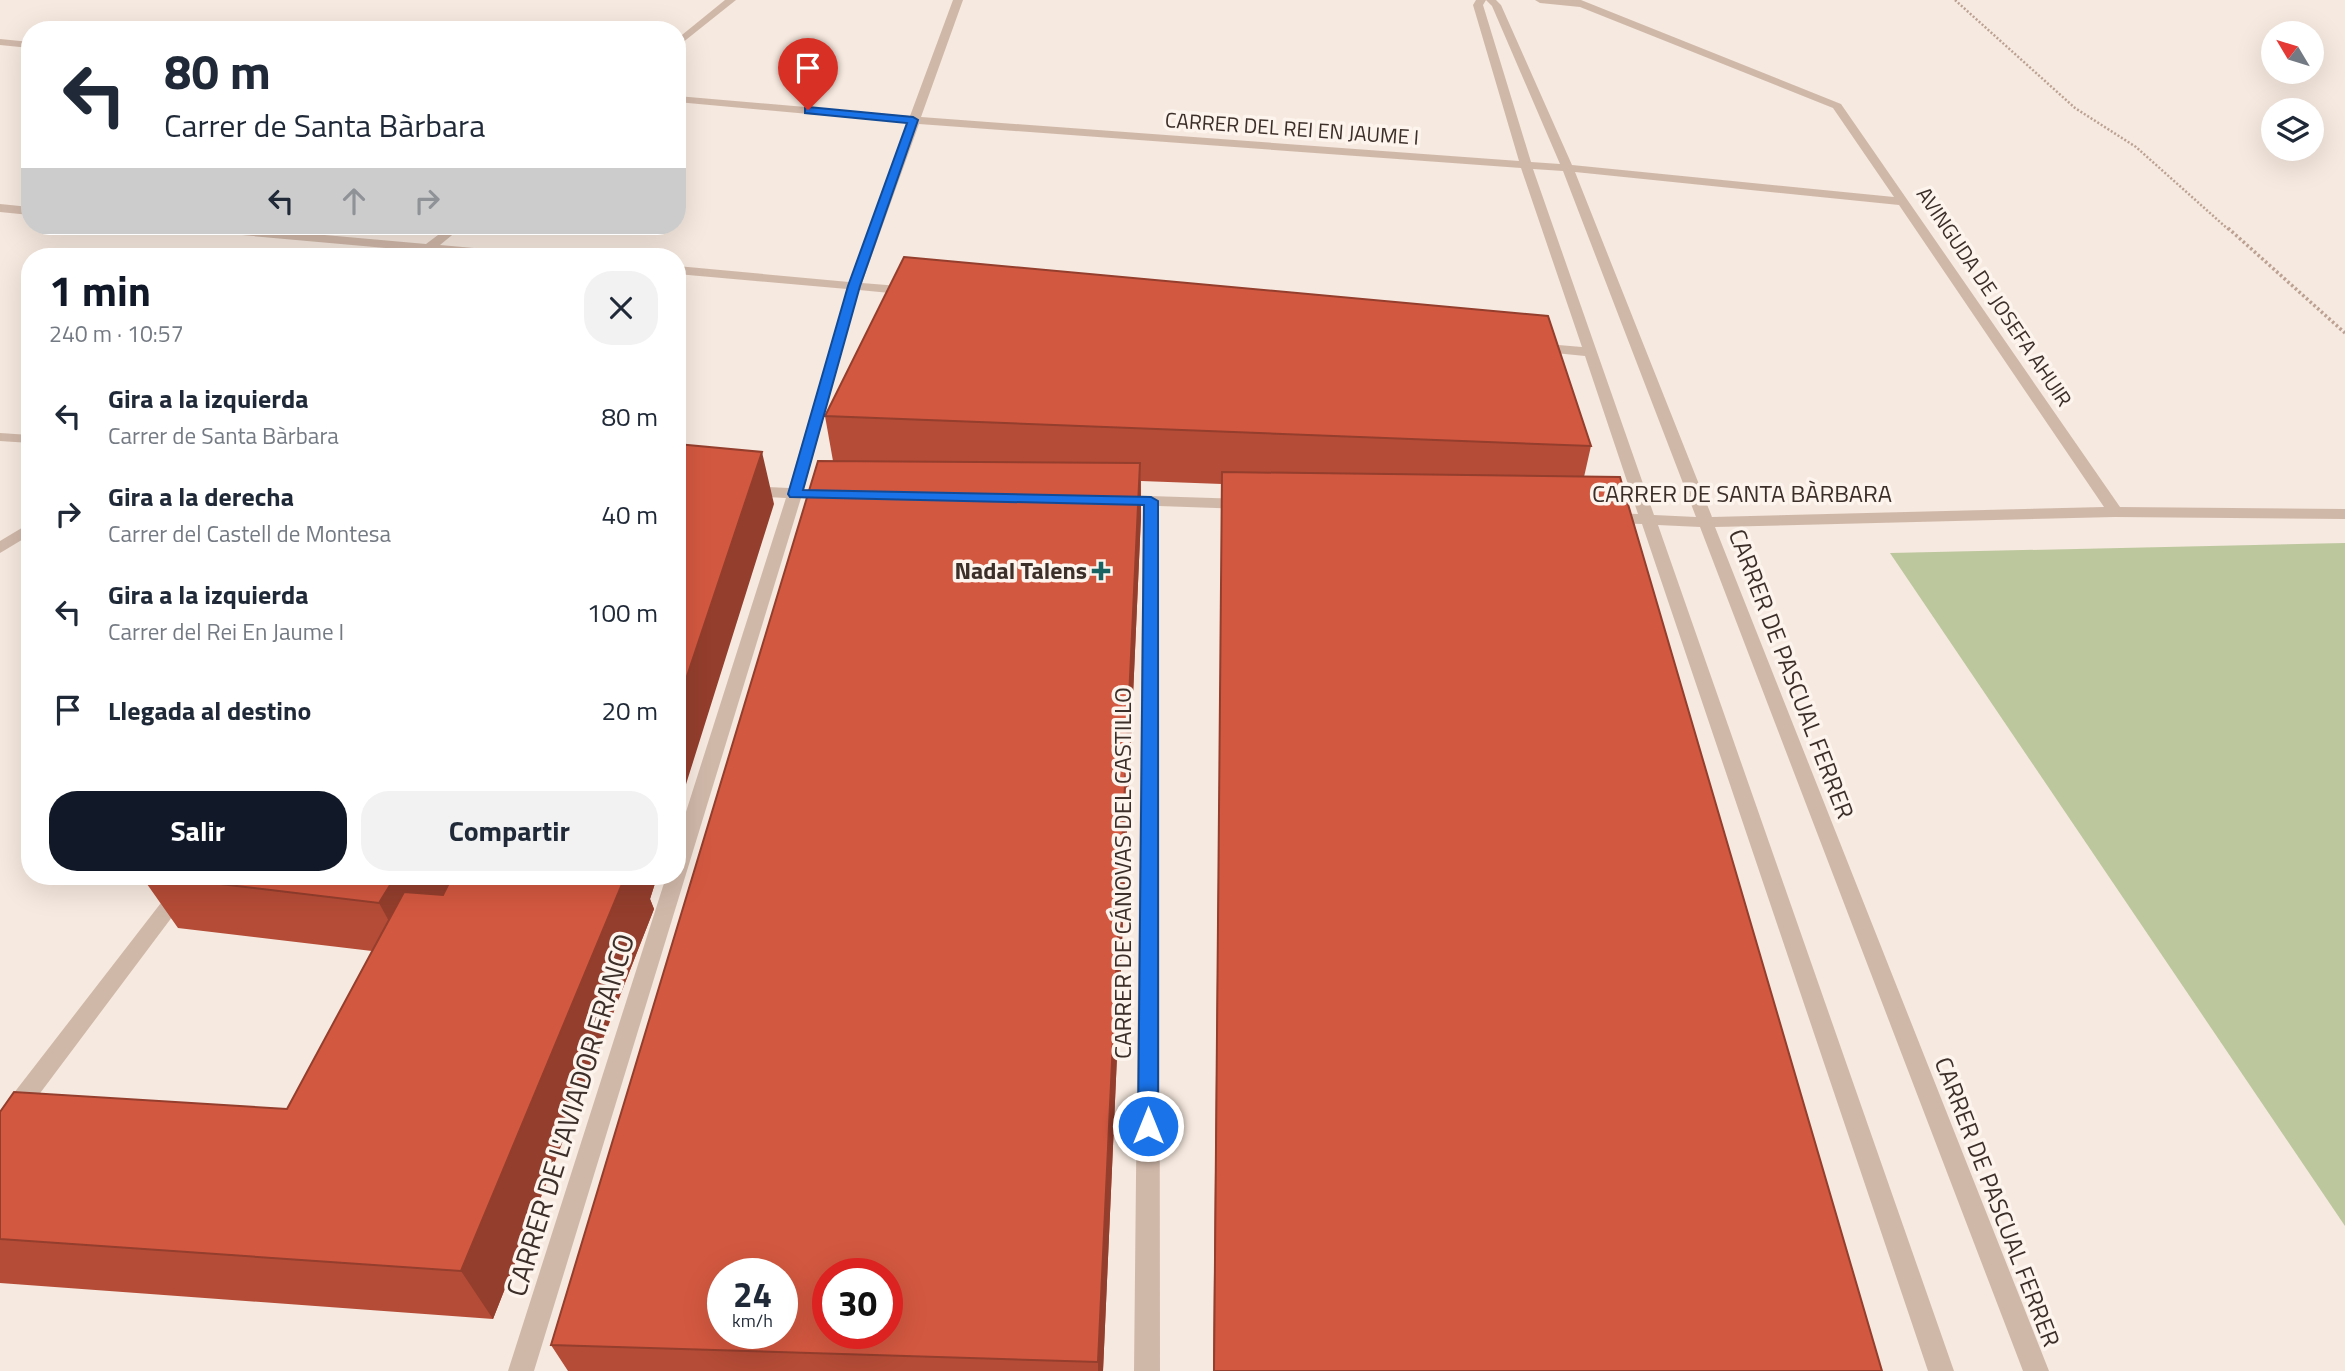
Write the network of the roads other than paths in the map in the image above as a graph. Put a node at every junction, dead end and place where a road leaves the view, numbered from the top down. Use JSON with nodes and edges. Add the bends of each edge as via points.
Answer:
{"nodes":[{"id":1,"x":731,"y":0,"type":"edge"},
{"id":2,"x":958,"y":0,"type":"edge"},
{"id":3,"x":1481,"y":0,"type":"edge"},
{"id":4,"x":1490,"y":0,"type":"edge"},
{"id":5,"x":1540,"y":0,"type":"edge"},
{"id":6,"x":1577,"y":2,"type":"edge"},
{"id":7,"x":686,"y":37,"type":"edge"},
{"id":8,"x":0,"y":42,"type":"edge"},
{"id":9,"x":21,"y":43,"type":"edge"},
{"id":10,"x":686,"y":100,"type":"edge"},
{"id":11,"x":913,"y":120,"type":"junction"},
{"id":12,"x":1526,"y":165,"type":"junction"},
{"id":13,"x":1567,"y":168,"type":"junction"},
{"id":14,"x":1903,"y":202,"type":"junction"},
{"id":15,"x":0,"y":208,"type":"edge"},
{"id":16,"x":21,"y":210,"type":"edge"},
{"id":17,"x":285,"y":235,"type":"edge"},
{"id":18,"x":446,"y":235,"type":"edge"},
{"id":19,"x":429,"y":248,"type":"joint"},
{"id":20,"x":686,"y":271,"type":"edge"},
{"id":21,"x":854,"y":286,"type":"junction"},
{"id":22,"x":926,"y":292,"type":"edge"},
{"id":23,"x":1525,"y":346,"type":"edge"},
{"id":24,"x":1590,"y":352,"type":"junction"},
{"id":25,"x":0,"y":437,"type":"edge"},
{"id":26,"x":21,"y":438,"type":"edge"},
{"id":27,"x":727,"y":490,"type":"edge"},
{"id":28,"x":795,"y":494,"type":"junction"},
{"id":29,"x":843,"y":495,"type":"edge"},
{"id":30,"x":1109,"y":500,"type":"edge"},
{"id":31,"x":1151,"y":501,"type":"junction"},
{"id":32,"x":1261,"y":505,"type":"edge"},
{"id":33,"x":2115,"y":512,"type":"junction"},
{"id":34,"x":2345,"y":514,"type":"edge"},
{"id":35,"x":1593,"y":518,"type":"edge"},
{"id":36,"x":1648,"y":520,"type":"junction"},
{"id":37,"x":1705,"y":522,"type":"junction"},
{"id":38,"x":21,"y":534,"type":"edge"},
{"id":39,"x":0,"y":548,"type":"edge"},
{"id":40,"x":686,"y":842,"type":"edge"},
{"id":41,"x":186,"y":885,"type":"edge"},
{"id":42,"x":673,"y":885,"type":"edge"},
{"id":43,"x":0,"y":1129,"type":"edge"},
{"id":44,"x":521,"y":1371,"type":"edge"},
{"id":45,"x":1147,"y":1371,"type":"edge"},
{"id":46,"x":1941,"y":1371,"type":"edge"},
{"id":47,"x":2036,"y":1371,"type":"edge"}],
"edges":[{"from":1,"to":7,"type":"street"},
{"from":2,"to":11,"type":"street","name":"CARRER DE L'AVIADOR FRANCO"},
{"from":3,"to":12,"type":"street","via":[[1478,5]]},
{"from":4,"to":13,"type":"street","name":"CARRER DE PASCUAL FERRER"},
{"from":5,"to":6,"type":"street"},
{"from":6,"to":14,"type":"street","name":"AVINGUDA DE JOSEFA AHUIR","via":[[1837,106]]},
{"from":8,"to":9,"type":"street"},
{"from":10,"to":11,"type":"street","name":"CARRER DEL REI EN JAUME I"},
{"from":11,"to":12,"type":"street","name":"CARRER DEL REI EN JAUME I"},
{"from":11,"to":21,"type":"street","name":"CARRER DE L'AVIADOR FRANCO"},
{"from":12,"to":13,"type":"street","name":"CARRER DEL REI EN JAUME I"},
{"from":12,"to":24,"type":"street"},
{"from":13,"to":14,"type":"street","name":"CARRER DEL REI EN JAUME I"},
{"from":13,"to":37,"type":"street","name":"CARRER DE PASCUAL FERRER"},
{"from":14,"to":33,"type":"street","name":"AVINGUDA DE JOSEFA AHUIR"},
{"from":15,"to":16,"type":"street"},
{"from":17,"to":19,"type":"street"},
{"from":18,"to":19,"type":"street"},
{"from":20,"to":21,"type":"street"},
{"from":21,"to":22,"type":"street"},
{"from":21,"to":28,"type":"street","name":"CARRER DE L'AVIADOR FRANCO"},
{"from":23,"to":24,"type":"street"},
{"from":24,"to":36,"type":"street"},
{"from":25,"to":26,"type":"street"},
{"from":27,"to":28,"type":"street"},
{"from":28,"to":29,"type":"street"},
{"from":28,"to":40,"type":"street","name":"CARRER DE L'AVIADOR FRANCO"},
{"from":30,"to":31,"type":"street"},
{"from":31,"to":32,"type":"street"},
{"from":31,"to":45,"type":"street","name":"CARRER DE CÁNOVAS DEL CASTILLO"},
{"from":33,"to":34,"type":"street","name":"CARRER DE SANTA BÀRBARA"},
{"from":33,"to":37,"type":"street","name":"CARRER DE SANTA BÀRBARA"},
{"from":35,"to":36,"type":"street","name":"CARRER DE SANTA BÀRBARA"},
{"from":36,"to":37,"type":"street","name":"CARRER DE SANTA BÀRBARA"},
{"from":36,"to":46,"type":"street"},
{"from":37,"to":47,"type":"street","name":"CARRER DE PASCUAL FERRER"},
{"from":38,"to":39,"type":"street"},
{"from":41,"to":43,"type":"street"},
{"from":42,"to":44,"type":"street","name":"CARRER DE L'AVIADOR FRANCO"}]}
